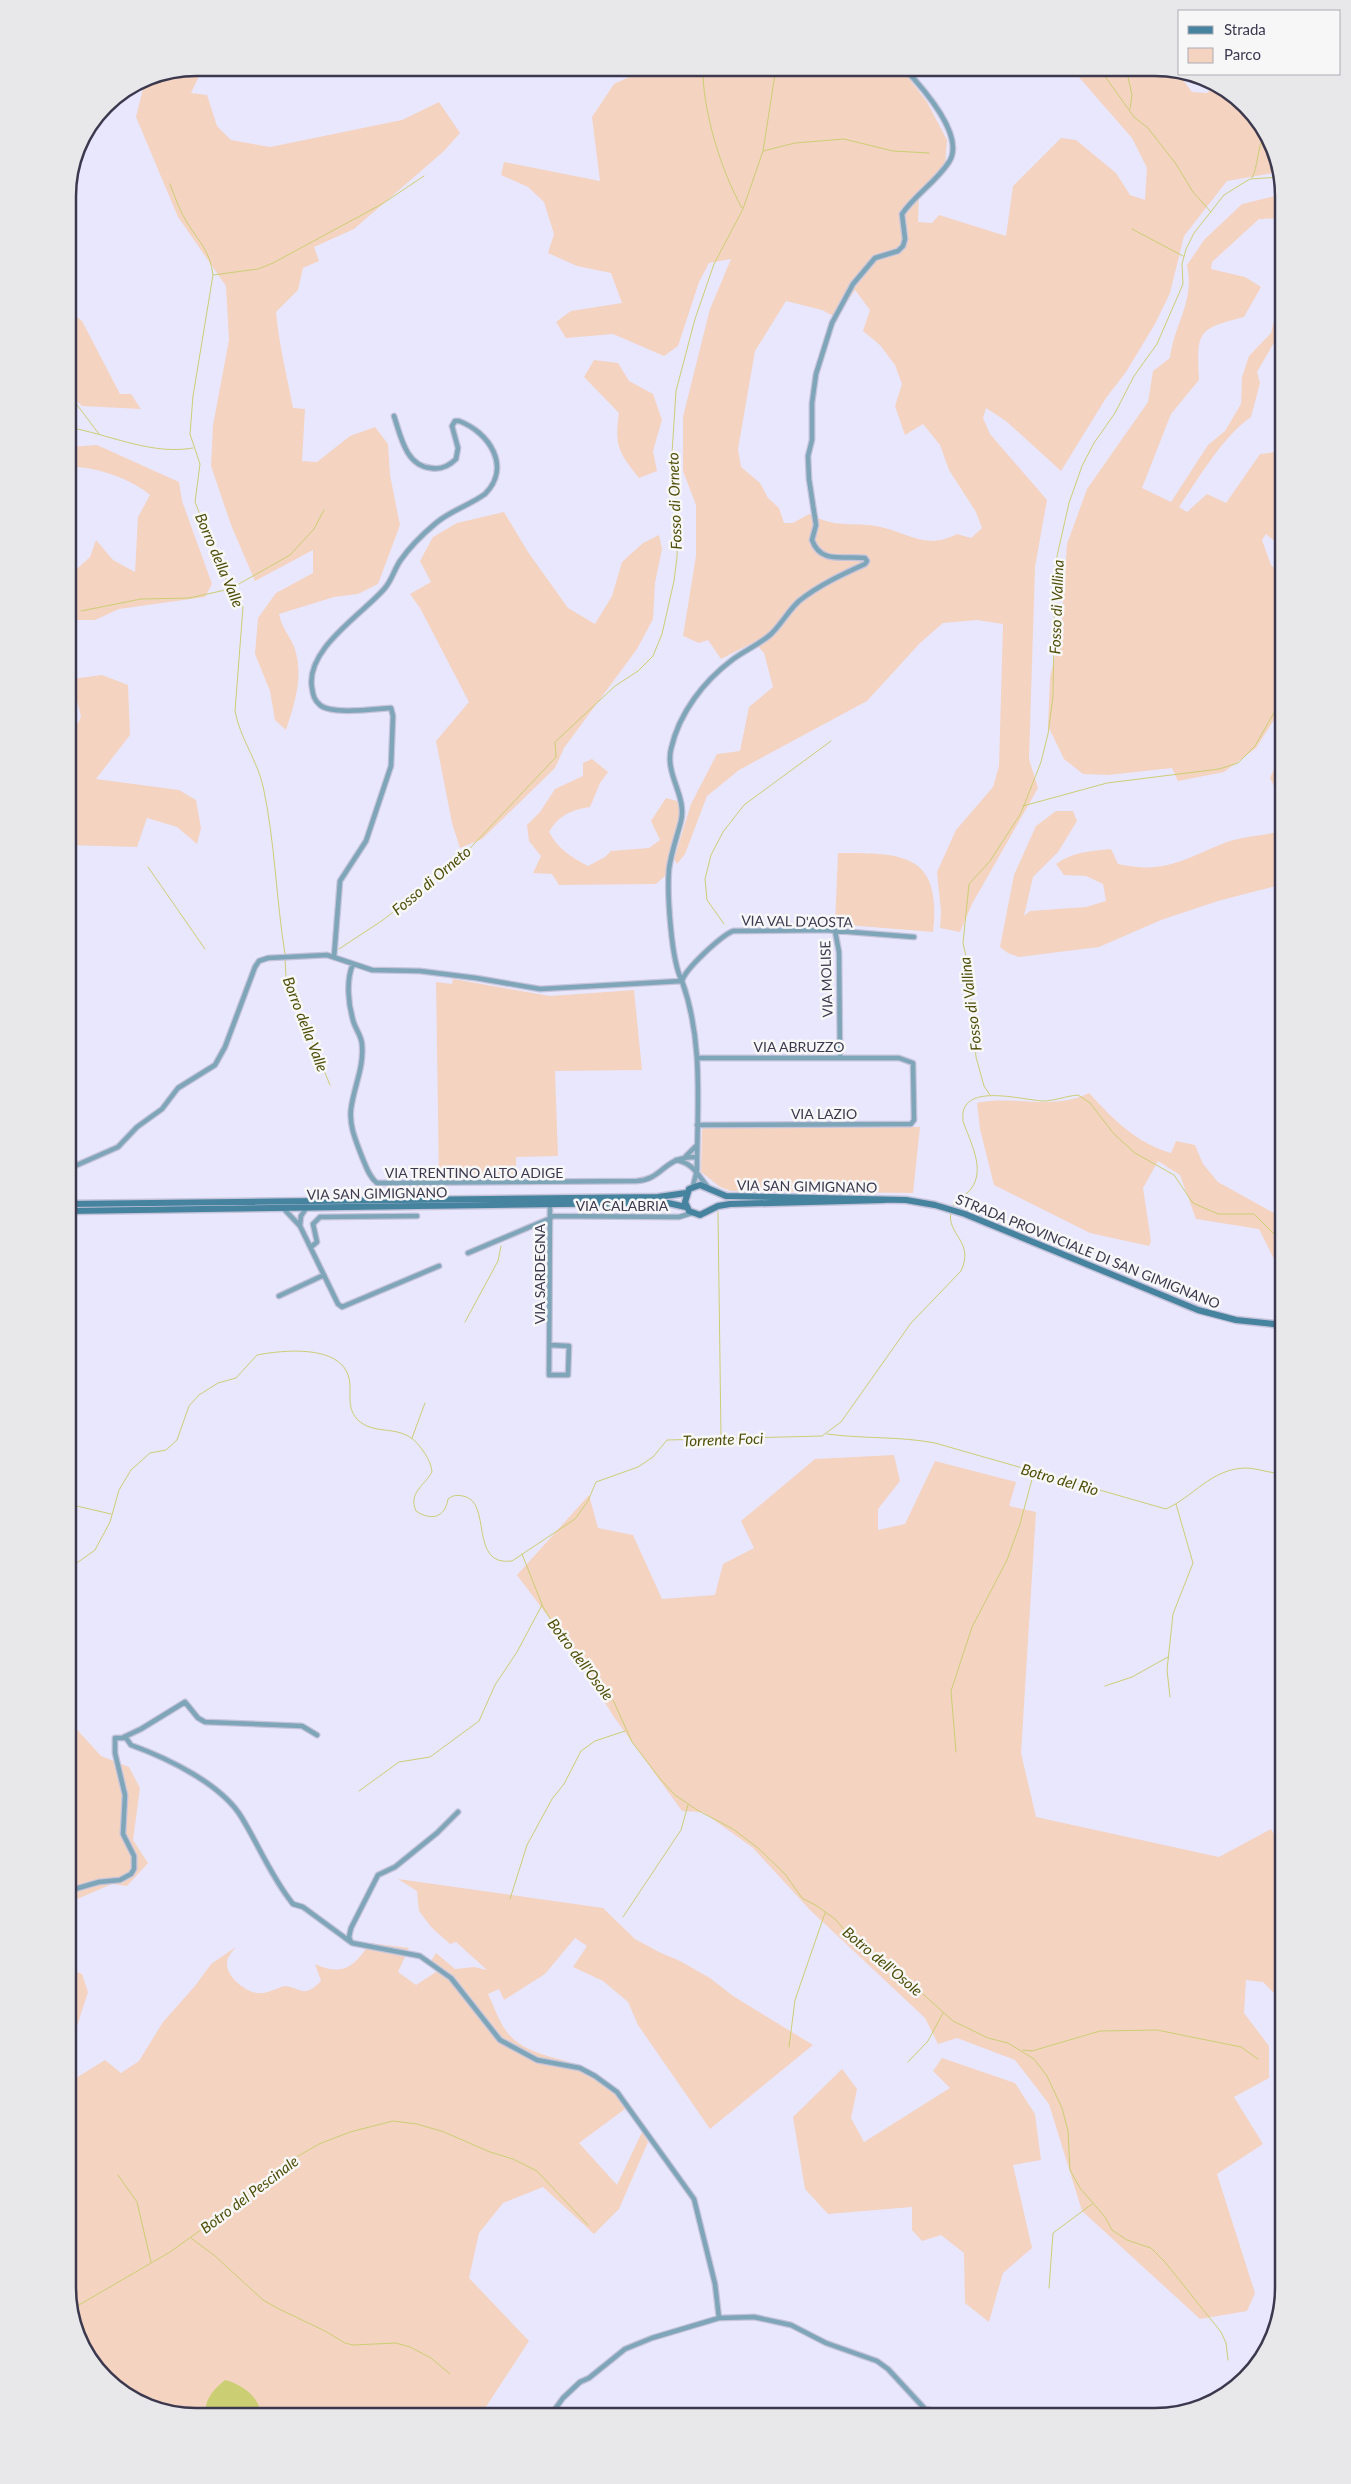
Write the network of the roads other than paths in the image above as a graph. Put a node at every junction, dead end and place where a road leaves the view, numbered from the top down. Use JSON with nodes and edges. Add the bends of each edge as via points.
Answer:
{"nodes":[{"id":1,"x":913,"y":77,"type":"edge"},
{"id":2,"x":394,"y":416,"type":"dead end"},
{"id":3,"x":835,"y":931,"type":"junction"},
{"id":4,"x":914,"y":937,"type":"dead end"},
{"id":5,"x":334,"y":956,"type":"junction"},
{"id":6,"x":352,"y":964,"type":"junction"},
{"id":7,"x":682,"y":981,"type":"junction"},
{"id":8,"x":840,"y":1057,"type":"junction"},
{"id":9,"x":698,"y":1058,"type":"junction"},
{"id":10,"x":914,"y":1084,"type":"joint"},
{"id":11,"x":697,"y":1125,"type":"junction"},
{"id":12,"x":697,"y":1145,"type":"junction"},
{"id":13,"x":685,"y":1157,"type":"junction"},
{"id":14,"x":697,"y":1158,"type":"junction"},
{"id":15,"x":674,"y":1160,"type":"junction"},
{"id":16,"x":686,"y":1163,"type":"junction"},
{"id":17,"x":77,"y":1165,"type":"edge"},
{"id":18,"x":697,"y":1170,"type":"junction"},
{"id":19,"x":693,"y":1186,"type":"junction"},
{"id":20,"x":707,"y":1186,"type":"junction"},
{"id":21,"x":713,"y":1192,"type":"junction"},
{"id":22,"x":686,"y":1193,"type":"junction"},
{"id":23,"x":884,"y":1200,"type":"junction"},
{"id":24,"x":77,"y":1204,"type":"edge"},
{"id":25,"x":550,"y":1204,"type":"junction"},
{"id":26,"x":307,"y":1207,"type":"junction"},
{"id":27,"x":686,"y":1207,"type":"junction"},
{"id":28,"x":282,"y":1208,"type":"junction"},
{"id":29,"x":712,"y":1209,"type":"junction"},
{"id":30,"x":77,"y":1211,"type":"edge"},
{"id":31,"x":692,"y":1213,"type":"junction"},
{"id":32,"x":417,"y":1216,"type":"dead end"},
{"id":33,"x":551,"y":1217,"type":"junction"},
{"id":34,"x":300,"y":1226,"type":"junction"},
{"id":35,"x":310,"y":1247,"type":"junction"},
{"id":36,"x":468,"y":1253,"type":"dead end"},
{"id":37,"x":439,"y":1266,"type":"dead end"},
{"id":38,"x":324,"y":1275,"type":"junction"},
{"id":39,"x":279,"y":1296,"type":"dead end"},
{"id":40,"x":1275,"y":1324,"type":"edge"},
{"id":41,"x":550,"y":1345,"type":"junction"},
{"id":42,"x":317,"y":1735,"type":"dead end"},
{"id":43,"x":124,"y":1737,"type":"junction"},
{"id":44,"x":458,"y":1812,"type":"dead end"},
{"id":45,"x":76,"y":1889,"type":"edge"},
{"id":46,"x":352,"y":1943,"type":"junction"},
{"id":47,"x":719,"y":2318,"type":"junction"},
{"id":48,"x":556,"y":2407,"type":"edge"},
{"id":49,"x":924,"y":2408,"type":"edge"}],
"edges":[{"from":1,"to":7,"type":"street","via":[[951,133],[953,150],[945,166],[902,214],[903,246],[898,251],[875,258],[859,274],[840,306],[816,374],[812,403],[813,428],[808,468],[816,525],[812,540],[820,554],[831,558],[865,558],[867,561],[800,600],[772,633],[718,672],[688,707],[677,729],[670,768],[684,808],[669,871],[674,960]]},
{"from":2,"to":5,"type":"street","via":[[411,459],[420,466],[435,469],[456,459],[458,448],[452,426],[459,421],[475,430],[494,448],[496,472],[486,494],[437,522],[413,546],[399,562],[384,589],[339,632],[313,666],[314,698],[321,706],[340,710],[391,708],[393,716],[391,766],[366,841],[340,881]]},
{"from":3,"to":4,"type":"street","name":"VIA VAL D'AOSTA"},
{"from":3,"to":7,"type":"street","name":"VIA VAL D'AOSTA","via":[[731,932],[687,971]]},
{"from":3,"to":8,"type":"street","name":"VIA MOLISE","via":[[839,952]]},
{"from":5,"to":6,"type":"street"},
{"from":5,"to":17,"type":"street","via":[[277,957],[257,964],[224,1050],[215,1065],[179,1086],[162,1109],[116,1148]]},
{"from":6,"to":7,"type":"street","via":[[372,970],[430,972],[540,989]]},
{"from":6,"to":15,"type":"street","name":"VIA TRENTINO ALTO ADIGE","via":[[348,978],[352,1014],[362,1042],[363,1058],[351,1107],[352,1125],[376,1183],[637,1182],[651,1178]]},
{"from":7,"to":9,"type":"street"},
{"from":8,"to":9,"type":"street","name":"VIA ABRUZZO"},
{"from":8,"to":10,"type":"street","name":"VIA ABRUZZO","via":[[899,1058],[914,1064]]},
{"from":9,"to":11,"type":"street"},
{"from":10,"to":11,"type":"street","name":"VIA LAZIO","via":[[914,1120],[911,1124]]},
{"from":11,"to":12,"type":"street"},
{"from":12,"to":13,"type":"street","name":"VIA TRENTINO ALTO ADIGE"},
{"from":12,"to":14,"type":"street"},
{"from":13,"to":14,"type":"street","name":"VIA TRENTINO ALTO ADIGE"},
{"from":13,"to":15,"type":"street","name":"VIA TRENTINO ALTO ADIGE"},
{"from":14,"to":16,"type":"street"},
{"from":14,"to":18,"type":"street"},
{"from":15,"to":16,"type":"street"},
{"from":16,"to":18,"type":"street"},
{"from":18,"to":19,"type":"street"},
{"from":18,"to":20,"type":"street"},
{"from":19,"to":20,"type":"main road"},
{"from":19,"to":22,"type":"main road"},
{"from":20,"to":21,"type":"main road"},
{"from":21,"to":23,"type":"main road","name":"VIA SAN GIMIGNANO","via":[[729,1196]]},
{"from":21,"to":29,"type":"main road","via":[[715,1202]]},
{"from":22,"to":24,"type":"main road","name":"VIA SAN GIMIGNANO","via":[[663,1197]]},
{"from":22,"to":27,"type":"main road"},
{"from":23,"to":29,"type":"main road","name":"VIA SAN GIMIGNANO","via":[[730,1204]]},
{"from":23,"to":40,"type":"main road","name":"STRADA PROVINCIALE DI SAN GIMIGNANO","via":[[940,1206],[1198,1310],[1236,1320]]},
{"from":25,"to":26,"type":"main road","name":"VIA SAN GIMIGNANO"},
{"from":25,"to":27,"type":"main road","name":"VIA SAN GIMIGNANO","via":[[663,1203]]},
{"from":25,"to":33,"type":"street","name":"VIA SARDEGNA"},
{"from":26,"to":28,"type":"main road","name":"VIA SAN GIMIGNANO"},
{"from":26,"to":34,"type":"street","via":[[301,1216]]},
{"from":27,"to":31,"type":"main road"},
{"from":28,"to":30,"type":"main road","name":"VIA SAN GIMIGNANO"},
{"from":28,"to":34,"type":"street"},
{"from":29,"to":31,"type":"main road","name":"VIA SAN GIMIGNANO","via":[[703,1215]]},
{"from":31,"to":33,"type":"street","name":"VIA CALABRIA","via":[[679,1216]]},
{"from":32,"to":35,"type":"street","via":[[320,1217],[313,1224],[317,1242]]},
{"from":33,"to":36,"type":"street","name":"VIA CALABRIA"},
{"from":33,"to":41,"type":"street","name":"VIA SARDEGNA"},
{"from":34,"to":35,"type":"street"},
{"from":35,"to":38,"type":"street"},
{"from":37,"to":38,"type":"street","via":[[344,1307],[338,1304]]},
{"from":38,"to":39,"type":"street"},
{"from":41,"to":41,"type":"street","name":"VIA SARDEGNA","via":[[549,1375],[568,1376],[568,1346]]},
{"from":42,"to":43,"type":"street","via":[[302,1726],[205,1722],[185,1702]]},
{"from":43,"to":45,"type":"street","via":[[115,1738],[114,1742],[125,1795],[124,1834],[134,1856],[134,1869],[120,1880]]},
{"from":43,"to":46,"type":"street","via":[[131,1745],[187,1771],[220,1794],[242,1817],[293,1904],[303,1907]]},
{"from":44,"to":46,"type":"street","via":[[395,1867],[378,1875],[351,1928],[349,1937]]},
{"from":46,"to":47,"type":"street","via":[[420,1956],[451,1978],[500,2040],[537,2060],[580,2068],[617,2092],[694,2199]]},
{"from":47,"to":48,"type":"street","via":[[625,2349],[580,2382]]},
{"from":47,"to":49,"type":"street","via":[[754,2317],[791,2325],[877,2361],[888,2368]]}]}
